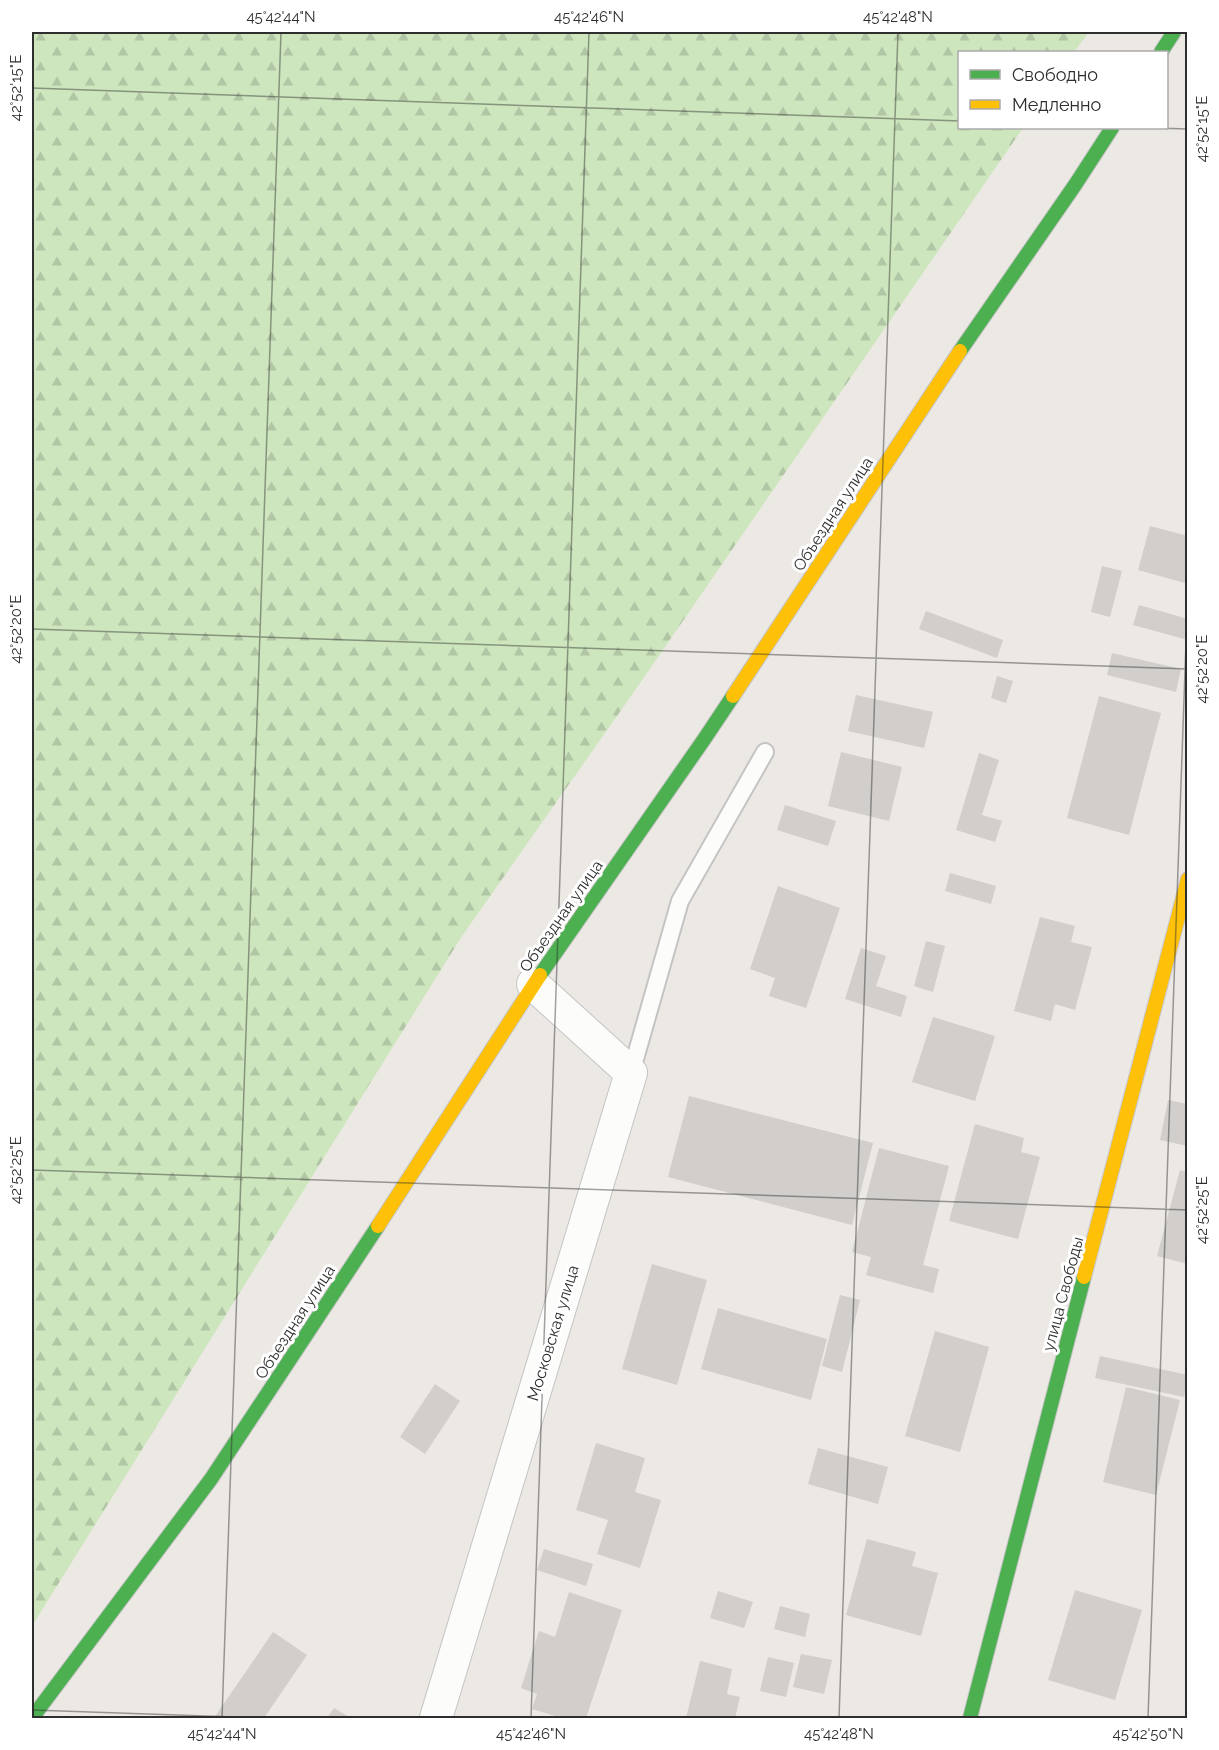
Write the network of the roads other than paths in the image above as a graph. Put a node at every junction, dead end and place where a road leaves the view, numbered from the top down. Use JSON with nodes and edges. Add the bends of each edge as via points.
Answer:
{"nodes":[{"id":1,"x":1174,"y":32,"type":"edge"},
{"id":2,"x":1162,"y":51,"type":"edge"},
{"id":3,"x":1111,"y":129,"type":"edge"},
{"id":4,"x":765,"y":752,"type":"dead end"},
{"id":5,"x":1188,"y":879,"type":"edge"},
{"id":6,"x":534,"y":984,"type":"junction"},
{"id":7,"x":631,"y":1073,"type":"junction"},
{"id":8,"x":32,"y":1719,"type":"edge"},
{"id":9,"x":436,"y":1719,"type":"edge"},
{"id":10,"x":970,"y":1719,"type":"edge"}],
"edges":[{"from":1,"to":2,"type":"street"},
{"from":3,"to":6,"type":"street","name":"Объездная улица","via":[[940,380],[705,738]]},
{"from":4,"to":7,"type":"lane","via":[[680,901]]},
{"from":5,"to":10,"type":"street","name":"улица Свободы"},
{"from":6,"to":7,"type":"street"},
{"from":6,"to":8,"type":"street","name":"Объездная улица","via":[[211,1479]]},
{"from":7,"to":9,"type":"street","name":"Московская улица"}]}
